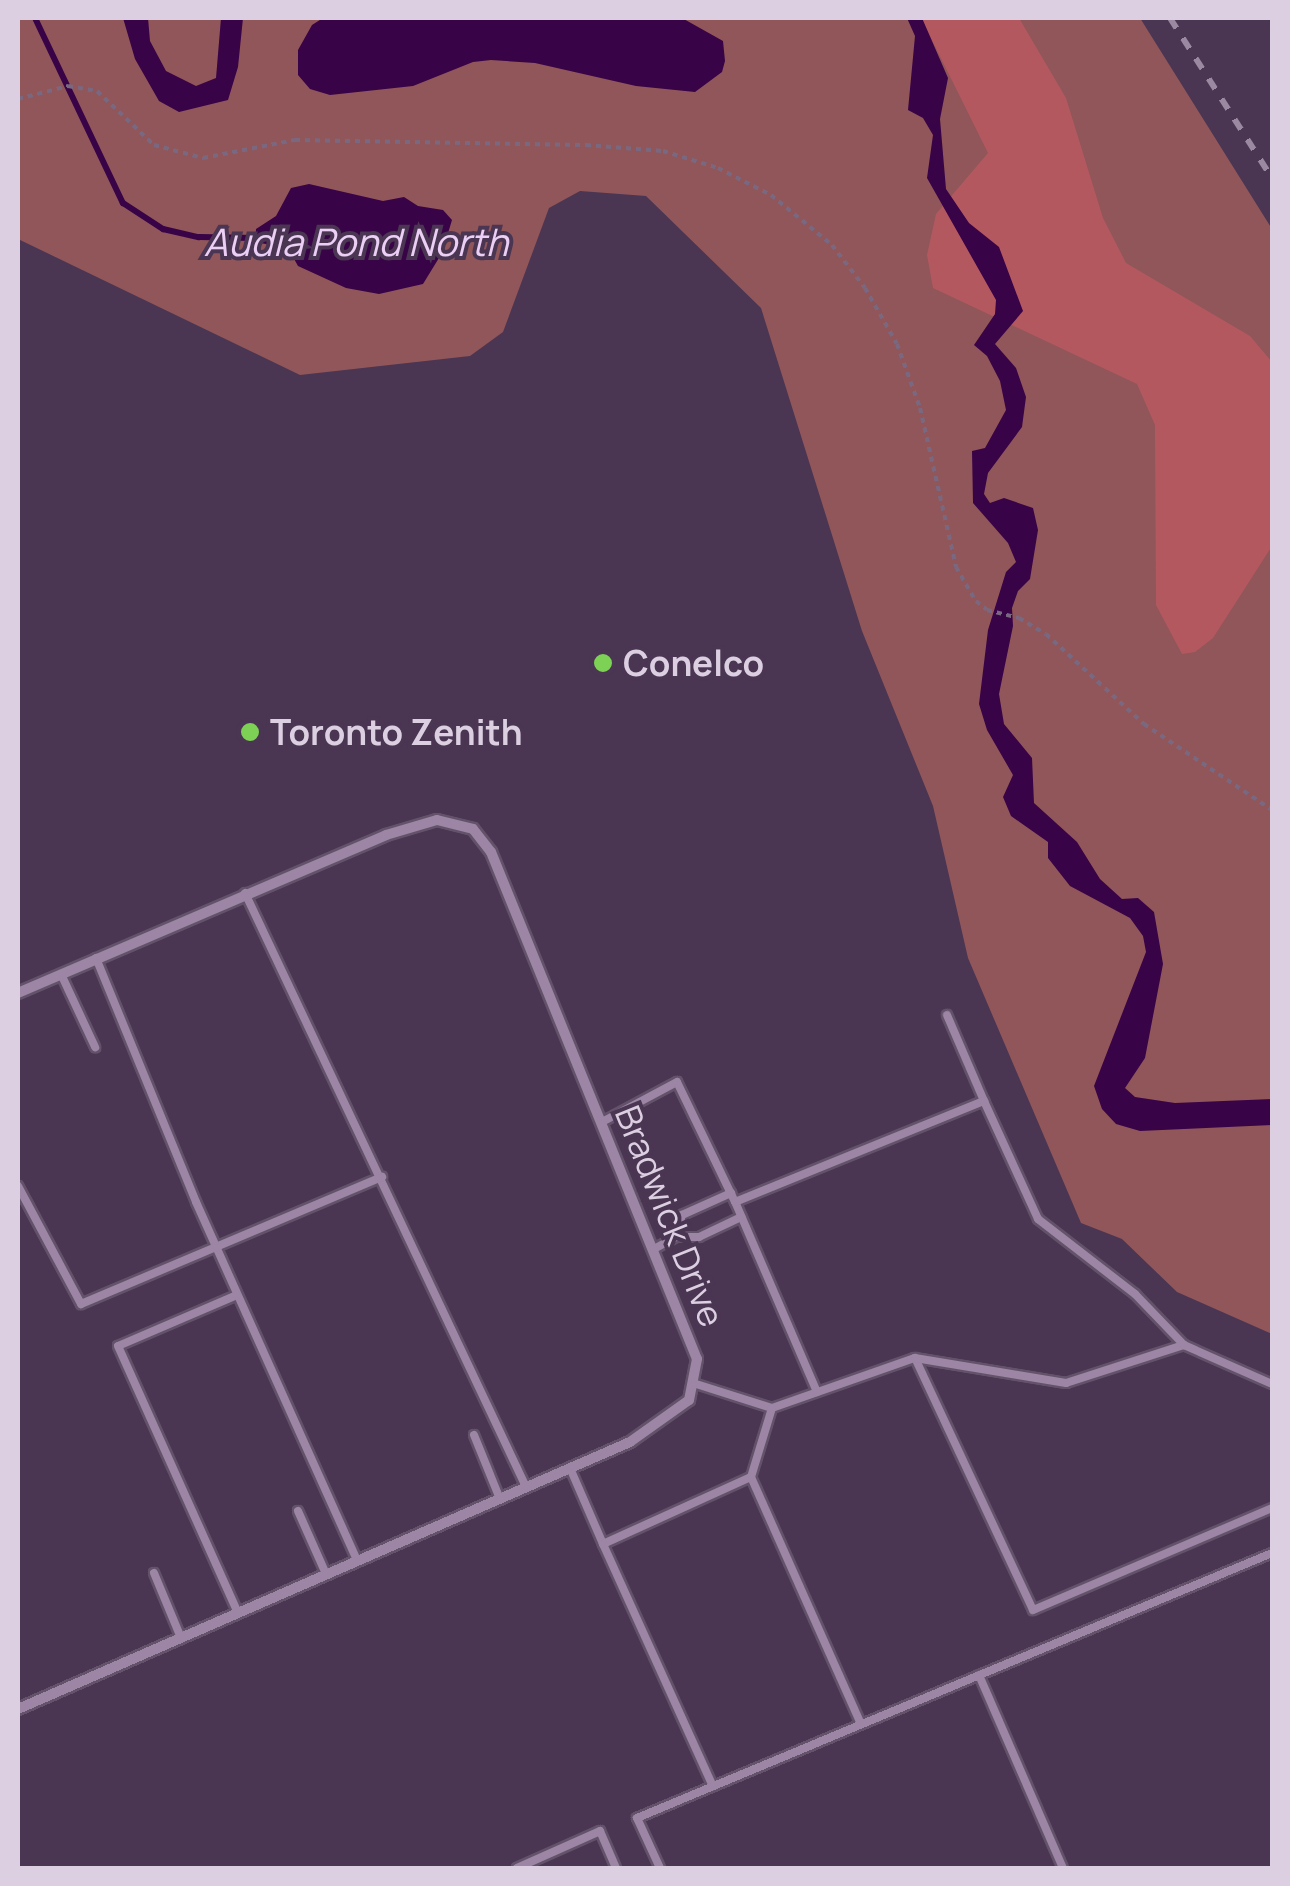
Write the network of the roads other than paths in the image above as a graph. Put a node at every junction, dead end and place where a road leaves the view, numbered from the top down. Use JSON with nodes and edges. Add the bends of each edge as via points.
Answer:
{"nodes":[{"id":1,"x":245,"y":893,"type":"junction"},
{"id":2,"x":96,"y":958,"type":"junction"},
{"id":3,"x":61,"y":974,"type":"junction"},
{"id":4,"x":18,"y":993,"type":"edge"},
{"id":5,"x":947,"y":1015,"type":"dead end"},
{"id":6,"x":95,"y":1047,"type":"dead end"},
{"id":7,"x":984,"y":1101,"type":"junction"},
{"id":8,"x":602,"y":1122,"type":"junction"},
{"id":9,"x":382,"y":1177,"type":"junction"},
{"id":10,"x":18,"y":1186,"type":"edge"},
{"id":11,"x":730,"y":1193,"type":"junction"},
{"id":12,"x":735,"y":1202,"type":"junction"},
{"id":13,"x":741,"y":1217,"type":"junction"},
{"id":14,"x":676,"y":1237,"type":"junction"},
{"id":15,"x":216,"y":1246,"type":"junction"},
{"id":16,"x":654,"y":1249,"type":"junction"},
{"id":17,"x":237,"y":1295,"type":"junction"},
{"id":18,"x":1184,"y":1345,"type":"junction"},
{"id":19,"x":915,"y":1358,"type":"junction"},
{"id":20,"x":693,"y":1382,"type":"junction"},
{"id":21,"x":1272,"y":1384,"type":"edge"},
{"id":22,"x":817,"y":1392,"type":"junction"},
{"id":23,"x":772,"y":1408,"type":"junction"},
{"id":24,"x":474,"y":1435,"type":"dead end"},
{"id":25,"x":570,"y":1468,"type":"junction"},
{"id":26,"x":752,"y":1478,"type":"junction"},
{"id":27,"x":526,"y":1487,"type":"junction"},
{"id":28,"x":500,"y":1499,"type":"junction"},
{"id":29,"x":1272,"y":1508,"type":"edge"},
{"id":30,"x":298,"y":1511,"type":"dead end"},
{"id":31,"x":604,"y":1544,"type":"junction"},
{"id":32,"x":1272,"y":1553,"type":"edge"},
{"id":33,"x":357,"y":1561,"type":"junction"},
{"id":34,"x":154,"y":1573,"type":"dead end"},
{"id":35,"x":326,"y":1574,"type":"junction"},
{"id":36,"x":238,"y":1613,"type":"junction"},
{"id":37,"x":180,"y":1638,"type":"junction"},
{"id":38,"x":979,"y":1676,"type":"junction"},
{"id":39,"x":18,"y":1709,"type":"edge"},
{"id":40,"x":862,"y":1724,"type":"junction"},
{"id":41,"x":713,"y":1786,"type":"junction"},
{"id":42,"x":517,"y":1868,"type":"edge"},
{"id":43,"x":616,"y":1868,"type":"edge"},
{"id":44,"x":660,"y":1868,"type":"edge"},
{"id":45,"x":1063,"y":1868,"type":"edge"}],
"edges":[{"from":1,"to":2,"type":"street","name":"Bradwick Drive"},
{"from":1,"to":8,"type":"street","name":"Bradwick Drive","via":[[418,825],[437,820],[473,829],[492,852]]},
{"from":1,"to":9,"type":"lane"},
{"from":2,"to":3,"type":"street","name":"Bradwick Drive"},
{"from":2,"to":15,"type":"lane"},
{"from":3,"to":4,"type":"street","name":"Bradwick Drive"},
{"from":3,"to":6,"type":"lane"},
{"from":5,"to":7,"type":"lane"},
{"from":7,"to":12,"type":"lane"},
{"from":7,"to":18,"type":"lane","via":[[1038,1219],[1135,1294]]},
{"from":8,"to":11,"type":"lane","via":[[677,1082]]},
{"from":8,"to":16,"type":"street","name":"Bradwick Drive"},
{"from":9,"to":15,"type":"lane"},
{"from":9,"to":27,"type":"lane"},
{"from":10,"to":15,"type":"lane","via":[[80,1304]]},
{"from":11,"to":12,"type":"lane"},
{"from":11,"to":14,"type":"lane","via":[[682,1215]]},
{"from":12,"to":13,"type":"lane"},
{"from":13,"to":14,"type":"lane","via":[[699,1237]]},
{"from":13,"to":22,"type":"lane"},
{"from":14,"to":16,"type":"lane"},
{"from":15,"to":17,"type":"lane"},
{"from":16,"to":20,"type":"street","name":"Bradwick Drive","via":[[697,1359]]},
{"from":17,"to":33,"type":"lane"},
{"from":17,"to":36,"type":"lane","via":[[118,1346]]},
{"from":18,"to":19,"type":"lane","via":[[1066,1383]]},
{"from":18,"to":21,"type":"lane"},
{"from":19,"to":22,"type":"lane"},
{"from":19,"to":29,"type":"lane","via":[[1033,1610]]},
{"from":20,"to":23,"type":"lane"},
{"from":20,"to":25,"type":"street","name":"Bradwick Drive","via":[[688,1400],[658,1426]]},
{"from":22,"to":23,"type":"lane"},
{"from":23,"to":26,"type":"lane"},
{"from":24,"to":28,"type":"lane"},
{"from":25,"to":27,"type":"street","name":"Bradwick Drive"},
{"from":25,"to":31,"type":"lane"},
{"from":26,"to":31,"type":"lane"},
{"from":26,"to":40,"type":"lane"},
{"from":27,"to":28,"type":"street","name":"Bradwick Drive"},
{"from":28,"to":33,"type":"street","name":"Bradwick Drive"},
{"from":30,"to":35,"type":"lane"},
{"from":31,"to":41,"type":"lane"},
{"from":32,"to":38,"type":"lane"},
{"from":33,"to":35,"type":"street","name":"Bradwick Drive"},
{"from":34,"to":37,"type":"lane"},
{"from":35,"to":36,"type":"street","name":"Bradwick Drive"},
{"from":36,"to":37,"type":"street","name":"Bradwick Drive"},
{"from":37,"to":39,"type":"street","name":"Bradwick Drive"},
{"from":38,"to":40,"type":"lane"},
{"from":38,"to":45,"type":"lane"},
{"from":40,"to":41,"type":"lane"},
{"from":41,"to":44,"type":"lane","via":[[637,1818]]},
{"from":42,"to":43,"type":"lane","via":[[600,1831]]}]}
